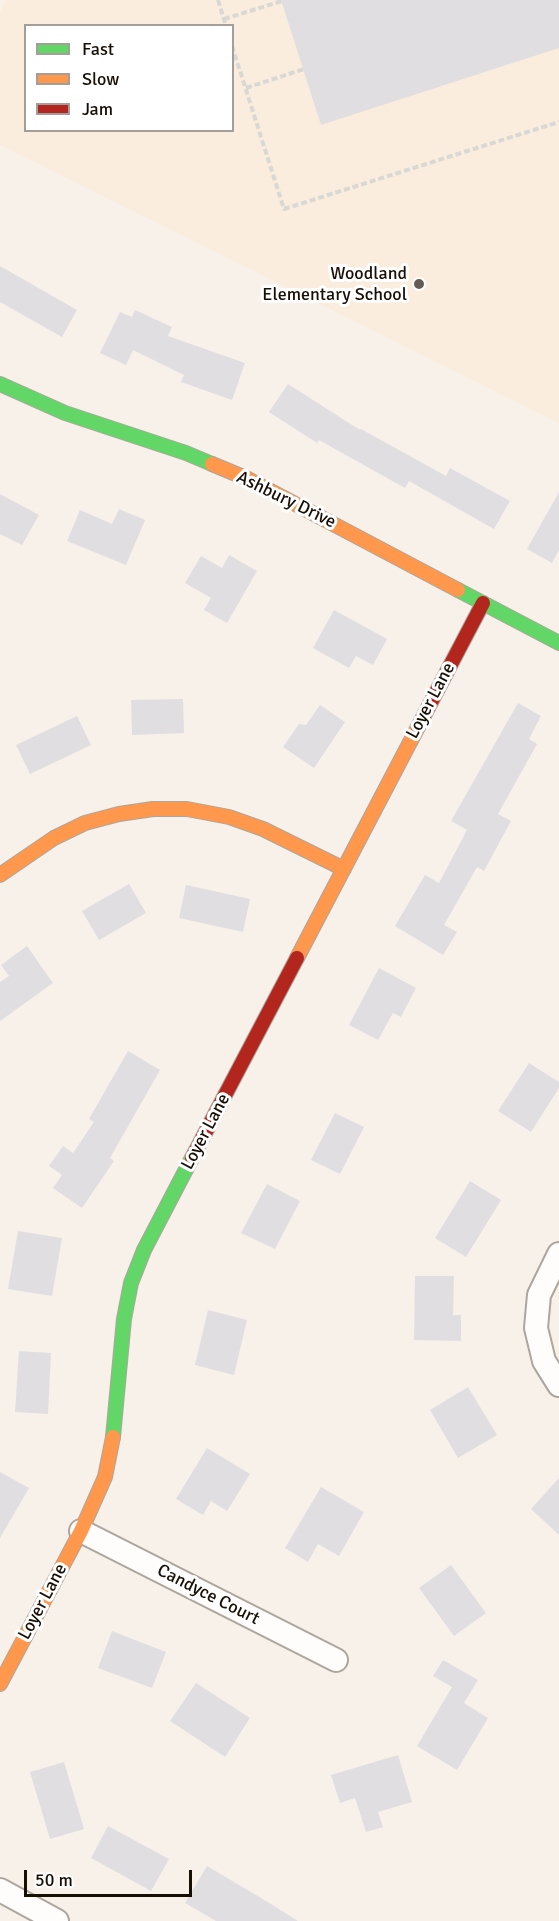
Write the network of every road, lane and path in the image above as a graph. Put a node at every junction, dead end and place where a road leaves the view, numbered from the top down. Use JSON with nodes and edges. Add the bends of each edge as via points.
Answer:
{"nodes":[{"id":1,"x":218,"y":0,"type":"edge"},
{"id":2,"x":282,"y":1,"type":"edge"},
{"id":3,"x":224,"y":19,"type":"junction"},
{"id":4,"x":225,"y":24,"type":"edge"},
{"id":5,"x":234,"y":51,"type":"edge"},
{"id":6,"x":304,"y":69,"type":"dead end"},
{"id":7,"x":246,"y":88,"type":"junction"},
{"id":8,"x":559,"y":122,"type":"edge"},
{"id":9,"x":0,"y":384,"type":"edge"},
{"id":10,"x":483,"y":603,"type":"junction"},
{"id":11,"x":559,"y":643,"type":"edge"},
{"id":12,"x":344,"y":869,"type":"junction"},
{"id":13,"x":0,"y":875,"type":"edge"},
{"id":14,"x":559,"y":1254,"type":"edge"},
{"id":15,"x":559,"y":1385,"type":"edge"},
{"id":16,"x":81,"y":1531,"type":"junction"},
{"id":17,"x":336,"y":1660,"type":"dead end"},
{"id":18,"x":0,"y":1684,"type":"edge"},
{"id":19,"x":0,"y":1890,"type":"edge"},
{"id":20,"x":57,"y":1921,"type":"edge"}],
"edges":[{"from":1,"to":3,"type":"path"},
{"from":2,"to":3,"type":"path"},
{"from":3,"to":4,"type":"path"},
{"from":5,"to":7,"type":"path"},
{"from":6,"to":7,"type":"path"},
{"from":7,"to":8,"type":"path","via":[[284,209]]},
{"from":9,"to":10,"type":"street","name":"Ashbury Drive","via":[[65,413],[186,453],[248,479]]},
{"from":10,"to":11,"type":"street","name":"Ashbury Drive"},
{"from":10,"to":12,"type":"street","name":"Loyer Lane"},
{"from":12,"to":13,"type":"street","via":[[263,829],[229,817],[187,809],[153,809],[85,823],[54,838]]},
{"from":12,"to":16,"type":"street","name":"Loyer Lane","via":[[144,1250],[131,1283],[124,1318],[113,1441],[105,1477]]},
{"from":14,"to":15,"type":"street","via":[[539,1295],[536,1328],[544,1361]]},
{"from":16,"to":17,"type":"street","name":"Candyce Court"},
{"from":16,"to":18,"type":"street","name":"Loyer Lane"},
{"from":19,"to":20,"type":"street"}]}
